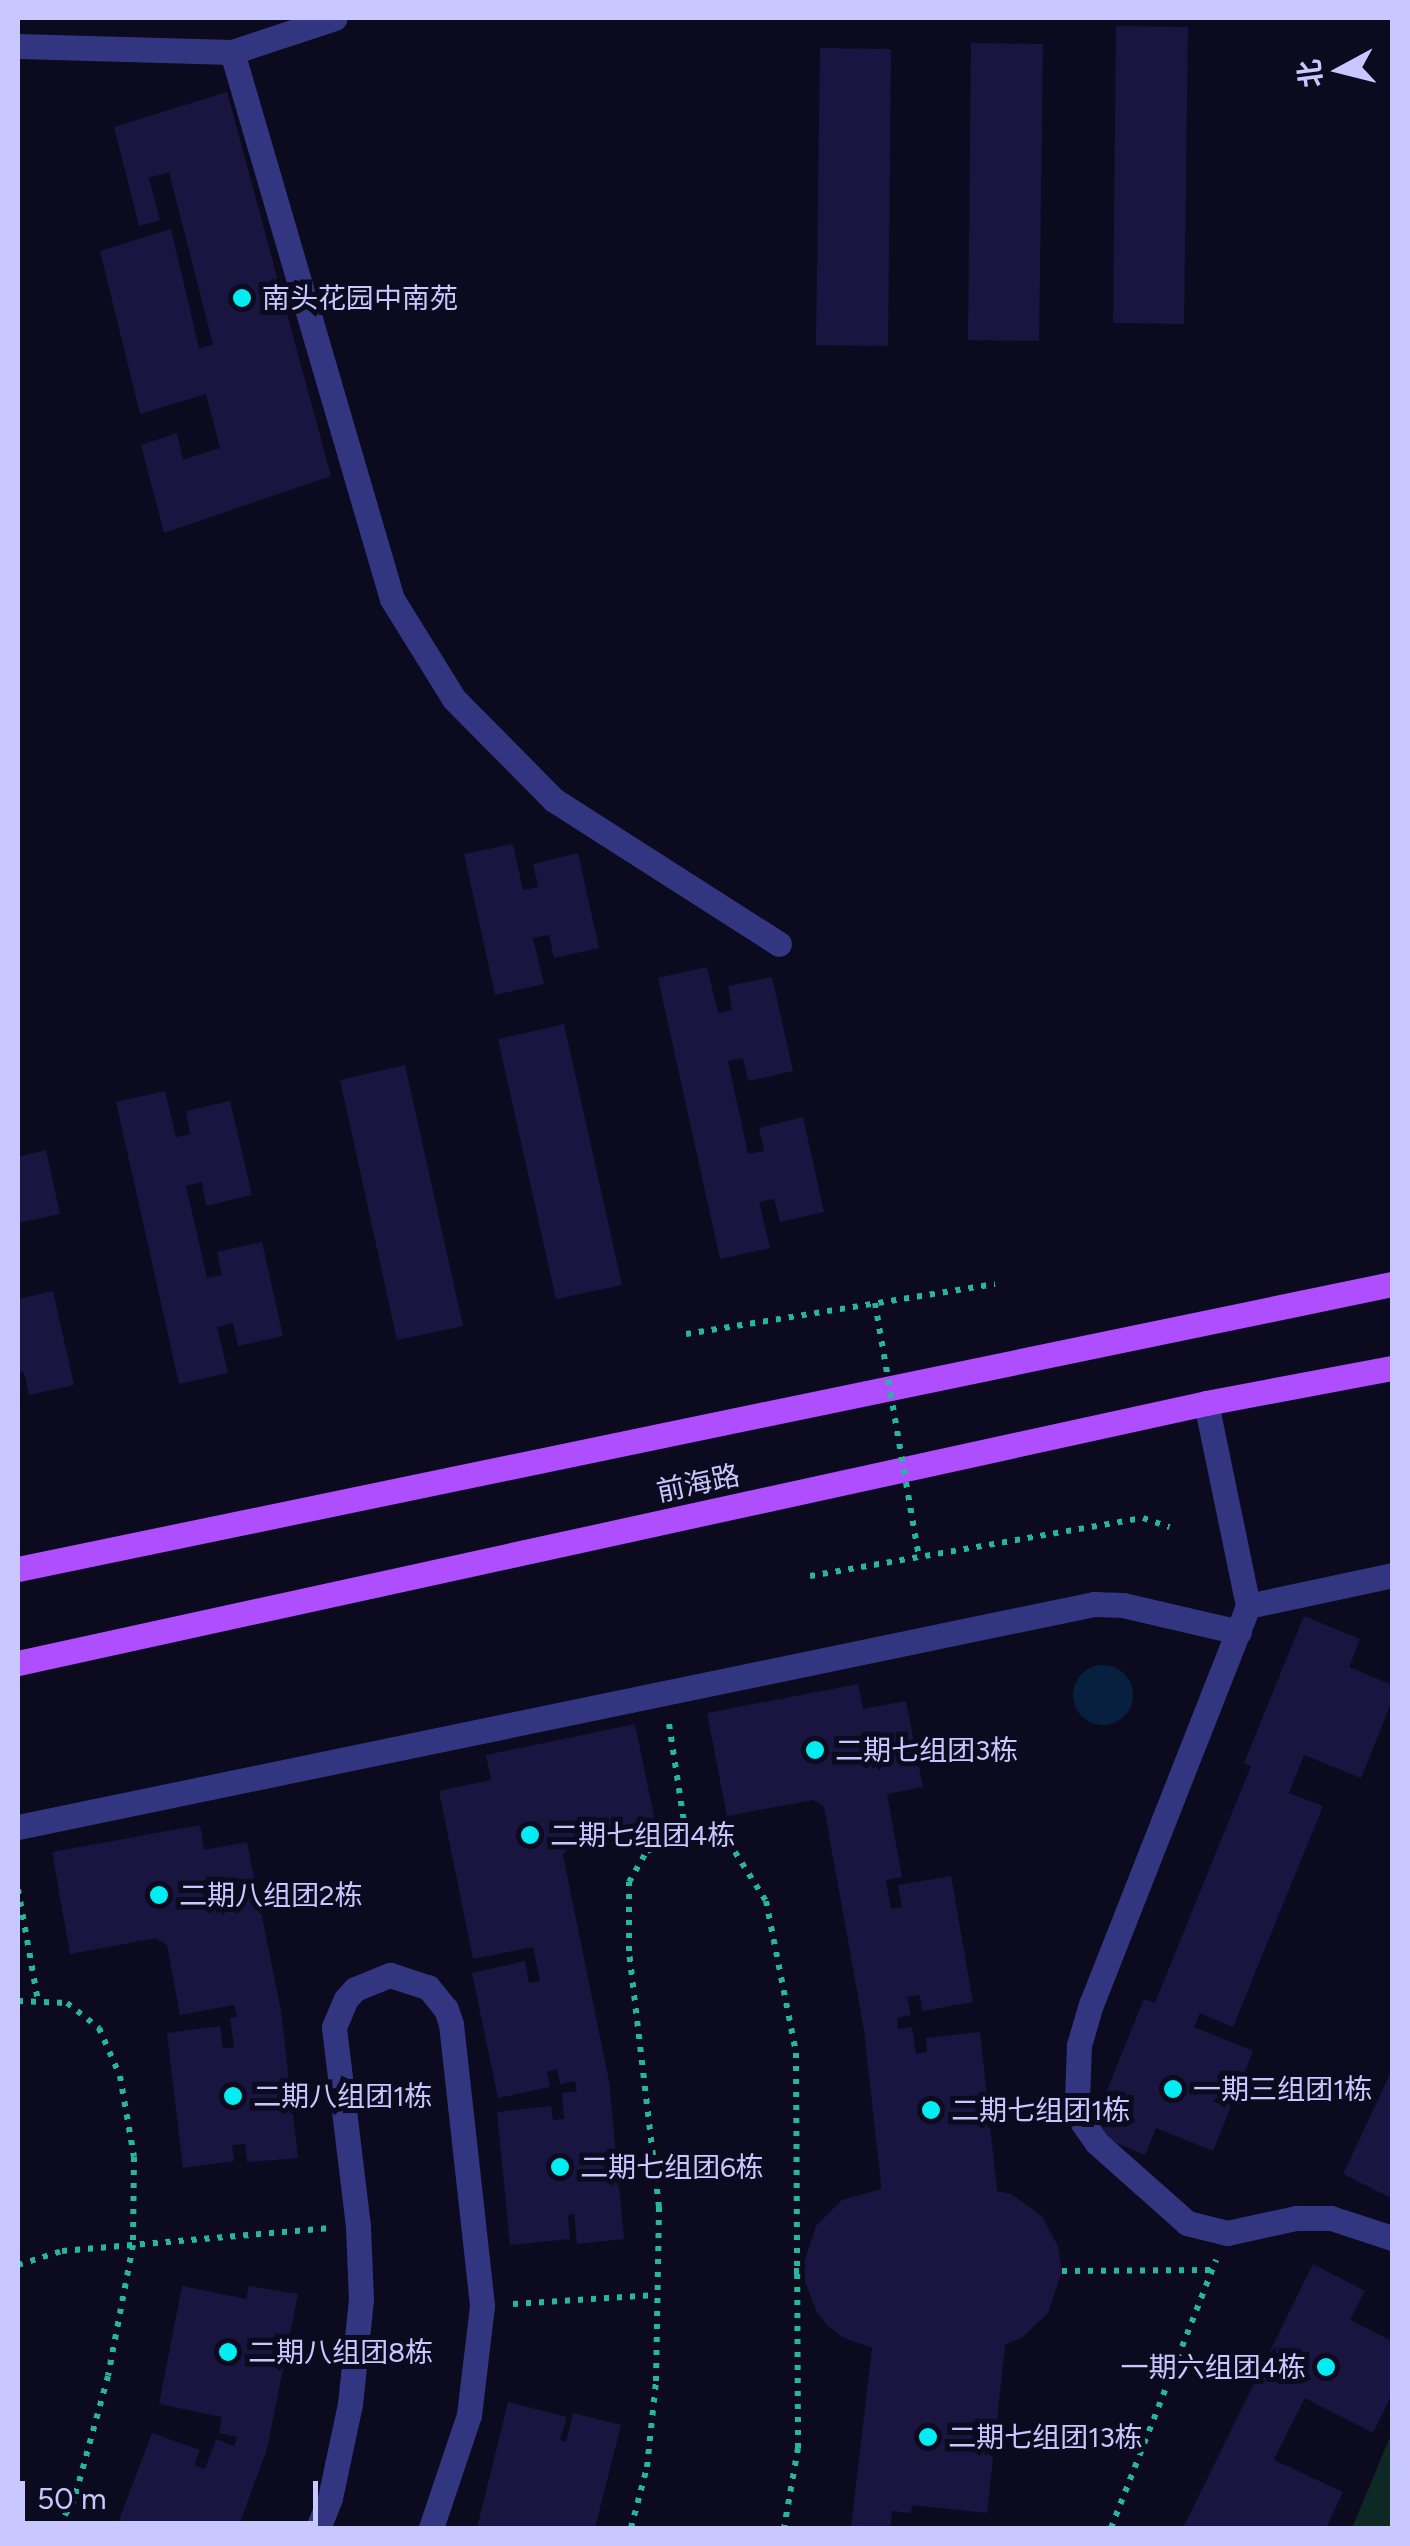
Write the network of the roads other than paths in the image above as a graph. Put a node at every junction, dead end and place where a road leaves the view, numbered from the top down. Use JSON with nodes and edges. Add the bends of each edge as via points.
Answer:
{"nodes":[{"id":1,"x":336,"y":18,"type":"edge"},
{"id":2,"x":18,"y":46,"type":"edge"},
{"id":3,"x":232,"y":52,"type":"junction"},
{"id":4,"x":780,"y":944,"type":"dead end"},
{"id":5,"x":1392,"y":1284,"type":"edge"},
{"id":6,"x":1392,"y":1368,"type":"edge"},
{"id":7,"x":1206,"y":1403,"type":"junction"},
{"id":8,"x":18,"y":1569,"type":"edge"},
{"id":9,"x":1392,"y":1575,"type":"edge"},
{"id":10,"x":1248,"y":1606,"type":"junction"},
{"id":11,"x":1239,"y":1632,"type":"junction"},
{"id":12,"x":18,"y":1663,"type":"edge"},
{"id":13,"x":18,"y":1828,"type":"edge"},
{"id":14,"x":1392,"y":2238,"type":"edge"},
{"id":15,"x":318,"y":2528,"type":"edge"},
{"id":16,"x":431,"y":2528,"type":"edge"}],
"edges":[{"from":1,"to":3,"type":"street"},
{"from":2,"to":3,"type":"street"},
{"from":3,"to":4,"type":"street","via":[[392,598],[454,699],[554,800]]},
{"from":5,"to":8,"type":"main road","name":"前海路"},
{"from":6,"to":7,"type":"main road","name":"前海路"},
{"from":7,"to":10,"type":"street"},
{"from":7,"to":12,"type":"main road","name":"前海路"},
{"from":9,"to":10,"type":"street"},
{"from":10,"to":11,"type":"street"},
{"from":11,"to":13,"type":"street","via":[[1123,1604],[1094,1604]]},
{"from":11,"to":14,"type":"street","via":[[1091,2004],[1075,2076],[1083,2124],[1187,2223],[1227,2232],[1332,2218]]},
{"from":15,"to":16,"type":"street","via":[[350,2404],[360,2299],[334,2027],[355,1989],[371,1979],[404,1976],[437,1995],[452,2024],[482,2306],[469,2416]]}]}
